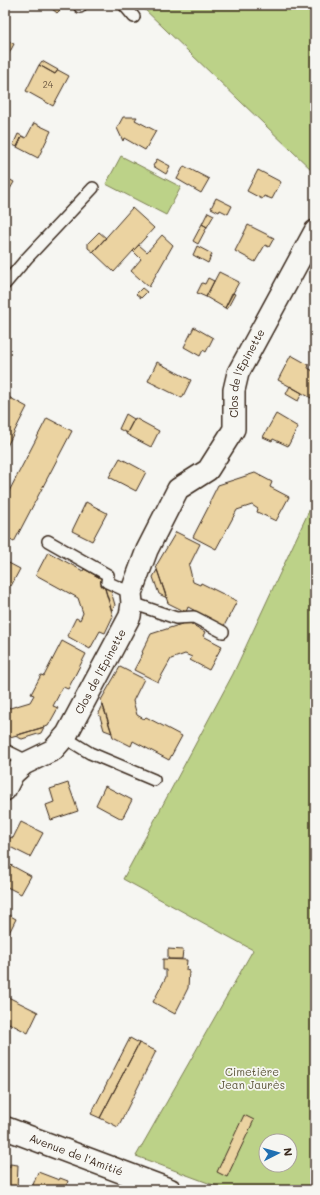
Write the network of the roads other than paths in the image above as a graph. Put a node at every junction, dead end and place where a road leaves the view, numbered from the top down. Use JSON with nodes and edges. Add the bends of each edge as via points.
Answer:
{"nodes":[{"id":1,"x":124,"y":5,"type":"edge"},
{"id":2,"x":134,"y":17,"type":"dead end"},
{"id":3,"x":93,"y":188,"type":"dead end"},
{"id":4,"x":315,"y":231,"type":"edge"},
{"id":5,"x":5,"y":284,"type":"edge"},
{"id":6,"x":48,"y":541,"type":"dead end"},
{"id":7,"x":132,"y":598,"type":"junction"},
{"id":8,"x":223,"y":632,"type":"dead end"},
{"id":9,"x":64,"y":737,"type":"junction"},
{"id":10,"x":5,"y":750,"type":"edge"},
{"id":11,"x":28,"y":762,"type":"junction"},
{"id":12,"x":154,"y":780,"type":"dead end"},
{"id":13,"x":5,"y":790,"type":"edge"},
{"id":14,"x":5,"y":1128,"type":"edge"},
{"id":15,"x":157,"y":1188,"type":"edge"}],
"edges":[{"from":1,"to":2,"type":"lane"},
{"from":3,"to":5,"type":"lane"},
{"from":4,"to":7,"type":"street","name":"Clos de l'Epinette","via":[[238,373],[234,390],[234,429],[208,470],[178,489],[147,550]]},
{"from":6,"to":7,"type":"lane","via":[[108,575],[107,582]]},
{"from":7,"to":8,"type":"lane","via":[[176,618],[194,617]]},
{"from":7,"to":9,"type":"street","name":"Clos de l'Epinette","via":[[130,616]]},
{"from":9,"to":11,"type":"street","name":"Clos de l'Epinette","via":[[53,750]]},
{"from":9,"to":12,"type":"lane","via":[[90,753]]},
{"from":10,"to":11,"type":"lane"},
{"from":11,"to":13,"type":"street","name":"Clos de l'Epinette","via":[[13,774]]},
{"from":14,"to":15,"type":"street","name":"Avenue de l'Amitié"}]}
